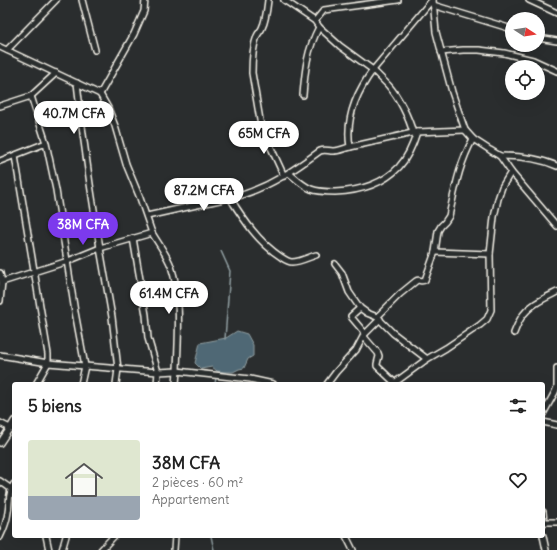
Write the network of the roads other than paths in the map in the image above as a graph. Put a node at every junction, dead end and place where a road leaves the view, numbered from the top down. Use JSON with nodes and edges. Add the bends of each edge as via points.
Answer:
{"nodes":[{"id":1,"x":56,"y":0,"type":"edge"},
{"id":2,"x":82,"y":0,"type":"edge"},
{"id":3,"x":145,"y":0,"type":"edge"},
{"id":4,"x":268,"y":0,"type":"edge"},
{"id":5,"x":284,"y":0,"type":"edge"},
{"id":6,"x":398,"y":0,"type":"edge"},
{"id":7,"x":529,"y":0,"type":"edge"},
{"id":8,"x":433,"y":2,"type":"edge"},
{"id":9,"x":557,"y":13,"type":"edge"},
{"id":10,"x":315,"y":21,"type":"junction"},
{"id":11,"x":319,"y":27,"type":"junction"},
{"id":12,"x":505,"y":27,"type":"edge"},
{"id":13,"x":545,"y":39,"type":"edge"},
{"id":14,"x":557,"y":42,"type":"edge"},
{"id":15,"x":0,"y":46,"type":"edge"},
{"id":16,"x":7,"y":50,"type":"junction"},
{"id":17,"x":95,"y":50,"type":"dead end"},
{"id":18,"x":441,"y":52,"type":"junction"},
{"id":19,"x":372,"y":70,"type":"junction"},
{"id":20,"x":557,"y":71,"type":"edge"},
{"id":21,"x":56,"y":73,"type":"junction"},
{"id":22,"x":77,"y":83,"type":"junction"},
{"id":23,"x":100,"y":94,"type":"junction"},
{"id":24,"x":303,"y":95,"type":"dead end"},
{"id":25,"x":31,"y":96,"type":"junction"},
{"id":26,"x":0,"y":106,"type":"edge"},
{"id":27,"x":465,"y":130,"type":"junction"},
{"id":28,"x":415,"y":132,"type":"junction"},
{"id":29,"x":473,"y":139,"type":"junction"},
{"id":30,"x":46,"y":143,"type":"junction"},
{"id":31,"x":350,"y":147,"type":"junction"},
{"id":32,"x":15,"y":156,"type":"junction"},
{"id":33,"x":500,"y":156,"type":"junction"},
{"id":34,"x":0,"y":161,"type":"edge"},
{"id":35,"x":557,"y":166,"type":"edge"},
{"id":36,"x":511,"y":172,"type":"junction"},
{"id":37,"x":289,"y":173,"type":"junction"},
{"id":38,"x":284,"y":176,"type":"junction"},
{"id":39,"x":230,"y":198,"type":"junction"},
{"id":40,"x":147,"y":216,"type":"junction"},
{"id":41,"x":557,"y":226,"type":"edge"},
{"id":42,"x":152,"y":233,"type":"junction"},
{"id":43,"x":133,"y":238,"type":"junction"},
{"id":44,"x":100,"y":248,"type":"junction"},
{"id":45,"x":435,"y":252,"type":"junction"},
{"id":46,"x":490,"y":254,"type":"junction"},
{"id":47,"x":316,"y":255,"type":"dead end"},
{"id":48,"x":68,"y":261,"type":"junction"},
{"id":49,"x":335,"y":264,"type":"dead end"},
{"id":50,"x":35,"y":272,"type":"junction"},
{"id":51,"x":0,"y":273,"type":"edge"},
{"id":52,"x":2,"y":282,"type":"junction"},
{"id":53,"x":557,"y":292,"type":"edge"},
{"id":54,"x":0,"y":301,"type":"edge"},
{"id":55,"x":360,"y":308,"type":"junction"},
{"id":56,"x":378,"y":318,"type":"junction"},
{"id":57,"x":514,"y":333,"type":"dead end"},
{"id":58,"x":364,"y":335,"type":"junction"},
{"id":59,"x":0,"y":355,"type":"edge"},
{"id":60,"x":427,"y":359,"type":"junction"},
{"id":61,"x":48,"y":363,"type":"junction"},
{"id":62,"x":85,"y":366,"type":"junction"},
{"id":63,"x":557,"y":368,"type":"edge"},
{"id":64,"x":118,"y":369,"type":"junction"},
{"id":65,"x":177,"y":371,"type":"junction"},
{"id":66,"x":158,"y":372,"type":"junction"},
{"id":67,"x":37,"y":382,"type":"edge"},
{"id":68,"x":81,"y":382,"type":"edge"},
{"id":69,"x":116,"y":382,"type":"edge"},
{"id":70,"x":157,"y":382,"type":"edge"},
{"id":71,"x":176,"y":382,"type":"edge"},
{"id":72,"x":258,"y":382,"type":"edge"},
{"id":73,"x":328,"y":382,"type":"edge"},
{"id":74,"x":392,"y":382,"type":"edge"},
{"id":75,"x":397,"y":382,"type":"edge"},
{"id":76,"x":545,"y":410,"type":"edge"},
{"id":77,"x":545,"y":422,"type":"edge"},
{"id":78,"x":0,"y":423,"type":"edge"},
{"id":79,"x":557,"y":425,"type":"edge"},
{"id":80,"x":12,"y":429,"type":"edge"},
{"id":81,"x":0,"y":443,"type":"edge"},
{"id":82,"x":0,"y":481,"type":"edge"},
{"id":83,"x":12,"y":490,"type":"edge"},
{"id":84,"x":545,"y":522,"type":"edge"},
{"id":85,"x":557,"y":522,"type":"edge"},
{"id":86,"x":0,"y":537,"type":"edge"},
{"id":87,"x":47,"y":538,"type":"edge"},
{"id":88,"x":65,"y":538,"type":"edge"},
{"id":89,"x":112,"y":538,"type":"edge"},
{"id":90,"x":175,"y":538,"type":"edge"},
{"id":91,"x":347,"y":538,"type":"edge"},
{"id":92,"x":543,"y":538,"type":"edge"},
{"id":93,"x":50,"y":550,"type":"edge"},
{"id":94,"x":62,"y":550,"type":"edge"},
{"id":95,"x":101,"y":550,"type":"edge"},
{"id":96,"x":174,"y":550,"type":"edge"},
{"id":97,"x":353,"y":550,"type":"edge"},
{"id":98,"x":546,"y":550,"type":"edge"}],
"edges":[{"from":1,"to":16,"type":"street"},
{"from":2,"to":17,"type":"street"},
{"from":3,"to":23,"type":"street","via":[[144,11],[134,34]]},
{"from":4,"to":38,"type":"street","via":[[264,24],[255,43],[252,73],[261,126]]},
{"from":5,"to":10,"type":"street"},
{"from":6,"to":10,"type":"street","via":[[324,10]]},
{"from":7,"to":9,"type":"street"},
{"from":8,"to":12,"type":"street"},
{"from":8,"to":18,"type":"street"},
{"from":8,"to":19,"type":"street"},
{"from":10,"to":11,"type":"street"},
{"from":11,"to":19,"type":"street"},
{"from":11,"to":24,"type":"street","via":[[308,55]]},
{"from":13,"to":14,"type":"street"},
{"from":15,"to":16,"type":"street"},
{"from":16,"to":21,"type":"street"},
{"from":18,"to":20,"type":"street","via":[[479,50],[504,53],[533,60]]},
{"from":18,"to":27,"type":"street"},
{"from":19,"to":28,"type":"street","via":[[389,85]]},
{"from":19,"to":31,"type":"street","via":[[355,100],[349,123]]},
{"from":21,"to":22,"type":"street"},
{"from":21,"to":25,"type":"street"},
{"from":22,"to":23,"type":"street"},
{"from":22,"to":44,"type":"street"},
{"from":23,"to":40,"type":"street","via":[[108,108],[126,164]]},
{"from":25,"to":26,"type":"street"},
{"from":25,"to":30,"type":"street"},
{"from":27,"to":28,"type":"street"},
{"from":27,"to":29,"type":"street"},
{"from":28,"to":31,"type":"street"},
{"from":28,"to":37,"type":"street","via":[[410,150],[399,167],[388,177],[370,186],[344,192],[321,192],[310,189]]},
{"from":29,"to":33,"type":"street"},
{"from":29,"to":45,"type":"street","via":[[461,164],[449,216],[438,231]]},
{"from":30,"to":32,"type":"street"},
{"from":30,"to":48,"type":"street"},
{"from":31,"to":37,"type":"street","via":[[320,151]]},
{"from":32,"to":34,"type":"street"},
{"from":32,"to":50,"type":"street"},
{"from":33,"to":35,"type":"street","via":[[520,156]]},
{"from":33,"to":36,"type":"street"},
{"from":36,"to":41,"type":"street"},
{"from":36,"to":46,"type":"street","via":[[498,199]]},
{"from":37,"to":38,"type":"street"},
{"from":38,"to":39,"type":"street","via":[[256,190]]},
{"from":39,"to":40,"type":"street"},
{"from":39,"to":47,"type":"street","via":[[260,240],[285,260],[292,262]]},
{"from":40,"to":42,"type":"street"},
{"from":42,"to":43,"type":"street"},
{"from":42,"to":65,"type":"street","via":[[170,264],[174,278],[178,309]]},
{"from":43,"to":44,"type":"street"},
{"from":43,"to":66,"type":"street","via":[[148,338]]},
{"from":44,"to":48,"type":"street"},
{"from":44,"to":64,"type":"street"},
{"from":45,"to":46,"type":"street"},
{"from":45,"to":56,"type":"street","via":[[425,280],[416,280]]},
{"from":46,"to":60,"type":"street","via":[[491,310],[487,319],[464,337]]},
{"from":48,"to":50,"type":"street"},
{"from":48,"to":62,"type":"street"},
{"from":49,"to":55,"type":"street"},
{"from":50,"to":52,"type":"street"},
{"from":50,"to":61,"type":"street"},
{"from":51,"to":52,"type":"street"},
{"from":52,"to":54,"type":"street"},
{"from":53,"to":57,"type":"street","via":[[528,309]]},
{"from":55,"to":56,"type":"street"},
{"from":55,"to":58,"type":"street","via":[[351,317]]},
{"from":56,"to":58,"type":"street"},
{"from":56,"to":60,"type":"street"},
{"from":58,"to":73,"type":"street","via":[[356,350]]},
{"from":58,"to":74,"type":"street","via":[[378,353],[377,366]]},
{"from":59,"to":61,"type":"street"},
{"from":60,"to":75,"type":"street"},
{"from":61,"to":62,"type":"street"},
{"from":61,"to":67,"type":"street"},
{"from":62,"to":64,"type":"street"},
{"from":62,"to":68,"type":"street"},
{"from":63,"to":76,"type":"street","via":[[555,392]]},
{"from":64,"to":66,"type":"street"},
{"from":64,"to":69,"type":"street"},
{"from":65,"to":66,"type":"street"},
{"from":65,"to":71,"type":"street"},
{"from":65,"to":72,"type":"street"},
{"from":66,"to":70,"type":"street"},
{"from":77,"to":79,"type":"street"},
{"from":78,"to":80,"type":"street"},
{"from":80,"to":81,"type":"street"},
{"from":82,"to":83,"type":"street"},
{"from":83,"to":86,"type":"street","via":[[6,524]]},
{"from":84,"to":85,"type":"street"},
{"from":87,"to":93,"type":"street"},
{"from":88,"to":94,"type":"street"},
{"from":89,"to":95,"type":"street"},
{"from":90,"to":96,"type":"street"},
{"from":91,"to":97,"type":"street"},
{"from":92,"to":98,"type":"street"}]}
